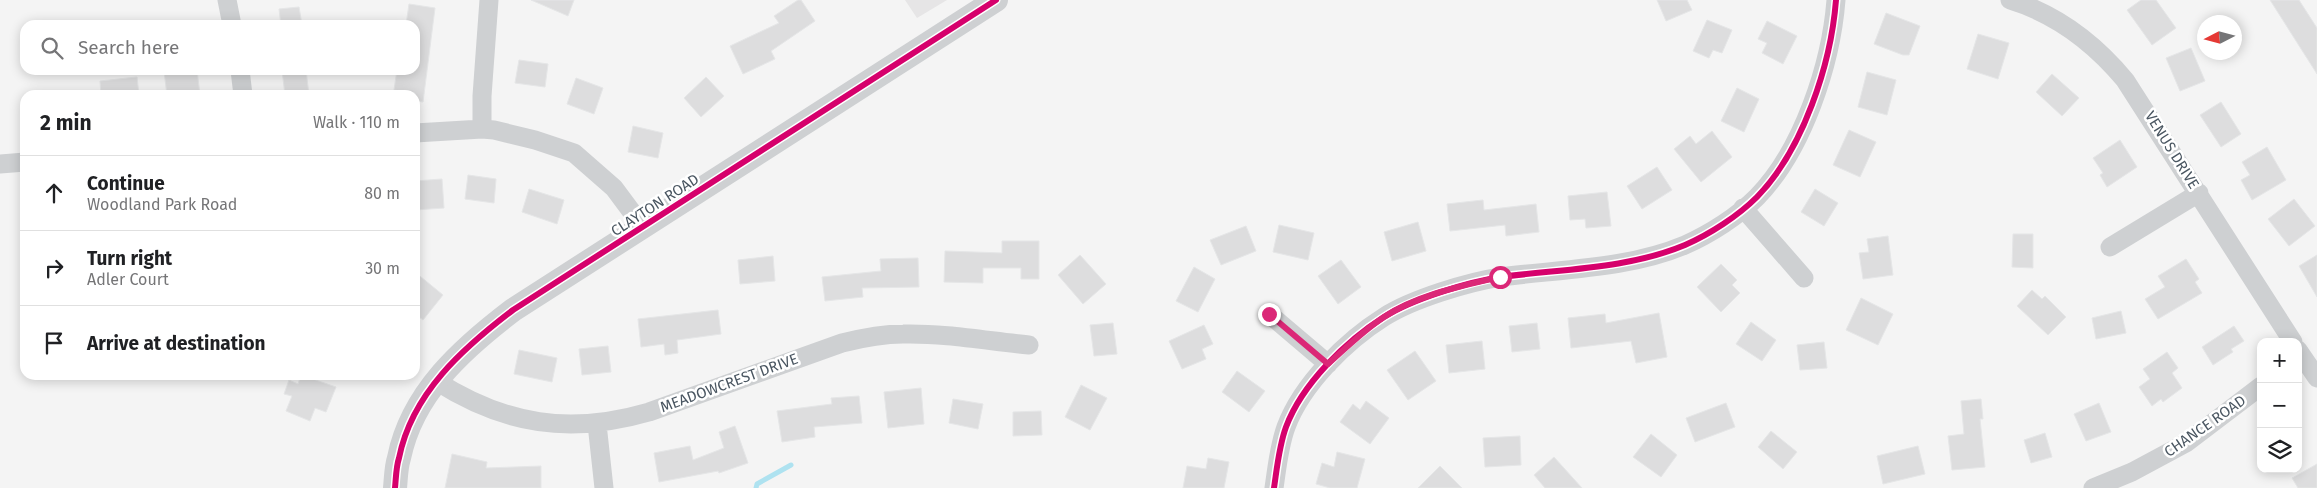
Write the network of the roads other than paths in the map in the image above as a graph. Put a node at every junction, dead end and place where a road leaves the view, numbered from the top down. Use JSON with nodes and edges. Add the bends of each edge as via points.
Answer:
{"nodes":[{"id":1,"x":227,"y":0,"type":"edge"},
{"id":2,"x":489,"y":0,"type":"edge"},
{"id":3,"x":996,"y":0,"type":"edge"},
{"id":4,"x":1836,"y":0,"type":"edge"},
{"id":5,"x":2010,"y":0,"type":"edge"},
{"id":6,"x":231,"y":20,"type":"edge"},
{"id":7,"x":241,"y":75,"type":"edge"},
{"id":8,"x":242,"y":90,"type":"edge"},
{"id":9,"x":482,"y":129,"type":"junction"},
{"id":10,"x":420,"y":133,"type":"edge"},
{"id":11,"x":20,"y":162,"type":"edge"},
{"id":12,"x":0,"y":164,"type":"edge"},
{"id":13,"x":2199,"y":193,"type":"junction"},
{"id":14,"x":1743,"y":208,"type":"junction"},
{"id":15,"x":643,"y":227,"type":"junction"},
{"id":16,"x":2110,"y":247,"type":"dead end"},
{"id":17,"x":1804,"y":278,"type":"dead end"},
{"id":18,"x":1269,"y":314,"type":"dead end"},
{"id":19,"x":2294,"y":338,"type":"edge"},
{"id":20,"x":1029,"y":345,"type":"dead end"},
{"id":21,"x":2302,"y":351,"type":"edge"},
{"id":22,"x":1328,"y":364,"type":"junction"},
{"id":23,"x":2317,"y":378,"type":"edge"},
{"id":24,"x":436,"y":381,"type":"junction"},
{"id":25,"x":2257,"y":389,"type":"edge"},
{"id":26,"x":597,"y":424,"type":"junction"},
{"id":27,"x":2117,"y":484,"type":"edge"},
{"id":28,"x":395,"y":488,"type":"edge"},
{"id":29,"x":604,"y":488,"type":"edge"},
{"id":30,"x":1274,"y":488,"type":"edge"},
{"id":31,"x":2093,"y":488,"type":"edge"}],
"edges":[{"from":1,"to":6,"type":"street"},
{"from":2,"to":9,"type":"street"},
{"from":3,"to":15,"type":"street","name":"CLAYTON ROAD"},
{"from":4,"to":14,"type":"street","via":[[1834,31],[1809,111],[1771,180]]},
{"from":5,"to":13,"type":"street","name":"VENUS DRIVE","via":[[2068,28],[2109,60],[2135,92]]},
{"from":7,"to":8,"type":"street"},
{"from":9,"to":10,"type":"street"},
{"from":9,"to":15,"type":"street","via":[[517,135],[574,153],[614,188]]},
{"from":11,"to":12,"type":"street"},
{"from":13,"to":16,"type":"street"},
{"from":13,"to":19,"type":"street","name":"VENUS DRIVE"},
{"from":14,"to":17,"type":"street"},
{"from":14,"to":22,"type":"street","via":[[1705,234],[1656,254],[1554,272],[1500,277],[1429,297],[1385,316]]},
{"from":15,"to":24,"type":"street","name":"CLAYTON ROAD","via":[[513,310],[461,352]]},
{"from":18,"to":22,"type":"street"},
{"from":20,"to":26,"type":"street","name":"MEADOWCREST DRIVE","via":[[930,335],[872,336],[842,343],[649,412]]},
{"from":21,"to":23,"type":"street","name":"VENUS DRIVE"},
{"from":22,"to":30,"type":"street","via":[[1306,391],[1286,428]]},
{"from":24,"to":26,"type":"street","name":"MEADOWCREST DRIVE","via":[[489,410],[522,420]]},
{"from":24,"to":28,"type":"street","name":"CLAYTON ROAD","via":[[411,422],[399,457]]},
{"from":25,"to":27,"type":"street","name":"CHANCE ROAD","via":[[2186,443]]},
{"from":26,"to":29,"type":"street"},
{"from":27,"to":31,"type":"street","name":"CHANCE ROAD"}]}
